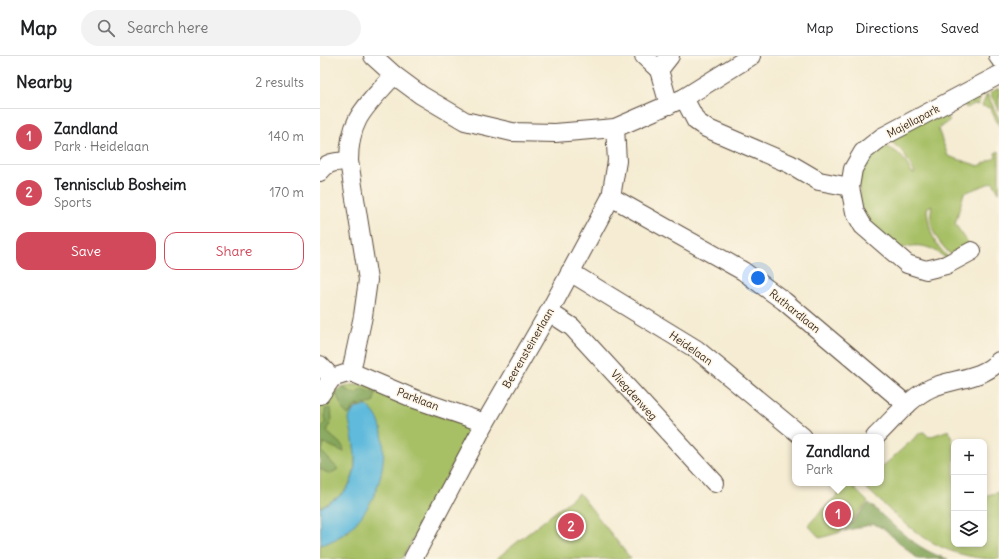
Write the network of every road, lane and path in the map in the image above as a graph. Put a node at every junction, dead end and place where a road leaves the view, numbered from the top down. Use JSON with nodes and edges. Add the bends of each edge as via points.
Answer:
{"nodes":[{"id":1,"x":373,"y":56,"type":"edge"},
{"id":2,"x":644,"y":56,"type":"edge"},
{"id":3,"x":670,"y":56,"type":"edge"},
{"id":4,"x":751,"y":56,"type":"edge"},
{"id":5,"x":659,"y":70,"type":"junction"},
{"id":6,"x":394,"y":75,"type":"junction"},
{"id":7,"x":999,"y":75,"type":"edge"},
{"id":8,"x":676,"y":102,"type":"junction"},
{"id":9,"x":615,"y":128,"type":"junction"},
{"id":10,"x":349,"y":161,"type":"junction"},
{"id":11,"x":320,"y":172,"type":"edge"},
{"id":12,"x":850,"y":187,"type":"junction"},
{"id":13,"x":611,"y":197,"type":"junction"},
{"id":14,"x":972,"y":251,"type":"dead end"},
{"id":15,"x":570,"y":272,"type":"junction"},
{"id":16,"x":549,"y":312,"type":"junction"},
{"id":17,"x":999,"y":361,"type":"edge"},
{"id":18,"x":326,"y":372,"type":"edge"},
{"id":19,"x":351,"y":372,"type":"junction"},
{"id":20,"x":320,"y":395,"type":"edge"},
{"id":21,"x":907,"y":405,"type":"junction"},
{"id":22,"x":485,"y":423,"type":"junction"},
{"id":23,"x":799,"y":434,"type":"edge"},
{"id":24,"x":878,"y":434,"type":"edge"},
{"id":25,"x":715,"y":483,"type":"dead end"},
{"id":26,"x":413,"y":559,"type":"edge"}],
"edges":[{"from":1,"to":6,"type":"street"},
{"from":2,"to":5,"type":"street"},
{"from":3,"to":5,"type":"street"},
{"from":4,"to":8,"type":"street"},
{"from":5,"to":8,"type":"street"},
{"from":6,"to":9,"type":"street","via":[[421,95],[465,120],[512,132],[554,133]]},
{"from":6,"to":10,"type":"street","via":[[356,121],[349,142]]},
{"from":7,"to":12,"type":"street","name":"Majellapark","via":[[882,137],[863,152],[853,169]]},
{"from":8,"to":9,"type":"street"},
{"from":8,"to":12,"type":"street","via":[[706,128],[790,164],[820,181]]},
{"from":9,"to":13,"type":"street","name":"Beerensteinerlaan","via":[[617,161]]},
{"from":10,"to":11,"type":"street","via":[[330,163]]},
{"from":10,"to":19,"type":"street","via":[[368,280]]},
{"from":12,"to":14,"type":"street","name":"Majellapark","via":[[855,212],[863,226],[907,264],[926,270],[946,265]]},
{"from":13,"to":15,"type":"street","name":"Beerensteinerlaan"},
{"from":13,"to":21,"type":"street","name":"Ruthardlaan","via":[[743,271]]},
{"from":15,"to":16,"type":"street","name":"Beerensteinerlaan"},
{"from":15,"to":23,"type":"street","name":"Heidelaan","via":[[696,349]]},
{"from":16,"to":22,"type":"street","name":"Beerensteinerlaan"},
{"from":16,"to":25,"type":"street","name":"Vliegdenweg","via":[[572,327]]},
{"from":17,"to":21,"type":"street","via":[[985,372],[930,388]]},
{"from":18,"to":19,"type":"street"},
{"from":18,"to":20,"type":"street"},
{"from":19,"to":22,"type":"street","name":"Parklaan","via":[[415,399]]},
{"from":21,"to":24,"type":"street"},
{"from":22,"to":26,"type":"street","name":"Beerensteinerlaan"}]}
